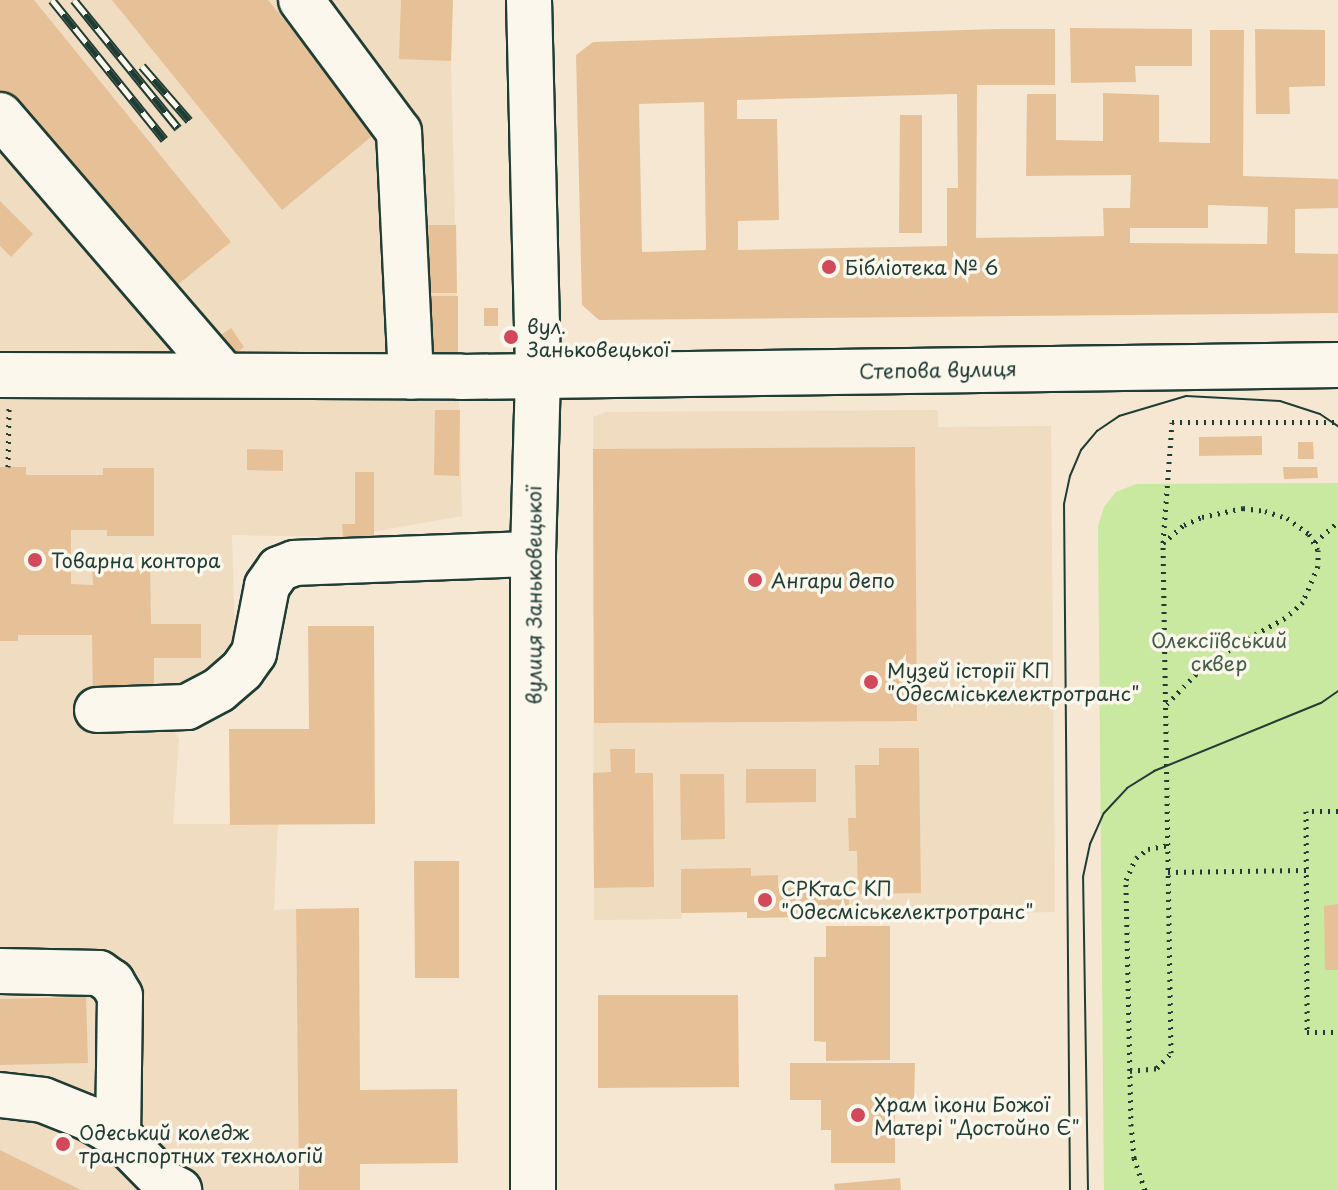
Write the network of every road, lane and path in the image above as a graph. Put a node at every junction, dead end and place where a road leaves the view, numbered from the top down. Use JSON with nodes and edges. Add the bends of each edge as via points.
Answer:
{"nodes":[{"id":1,"x":301,"y":0,"type":"edge"},
{"id":2,"x":529,"y":0,"type":"edge"},
{"id":3,"x":0,"y":115,"type":"edge"},
{"id":4,"x":1338,"y":365,"type":"edge"},
{"id":5,"x":223,"y":374,"type":"junction"},
{"id":6,"x":5,"y":375,"type":"edge"},
{"id":7,"x":538,"y":375,"type":"junction"},
{"id":8,"x":411,"y":377,"type":"junction"},
{"id":9,"x":1338,"y":422,"type":"edge"},
{"id":10,"x":8,"y":467,"type":"dead end"},
{"id":11,"x":1338,"y":522,"type":"edge"},
{"id":12,"x":1315,"y":542,"type":"junction"},
{"id":13,"x":1163,"y":543,"type":"junction"},
{"id":14,"x":533,"y":554,"type":"junction"},
{"id":15,"x":1166,"y":705,"type":"junction"},
{"id":16,"x":97,"y":710,"type":"dead end"},
{"id":17,"x":1338,"y":811,"type":"edge"},
{"id":18,"x":1168,"y":845,"type":"junction"},
{"id":19,"x":1307,"y":870,"type":"junction"},
{"id":20,"x":1168,"y":872,"type":"junction"},
{"id":21,"x":0,"y":971,"type":"edge"},
{"id":22,"x":1338,"y":1032,"type":"edge"},
{"id":23,"x":1130,"y":1071,"type":"junction"},
{"id":24,"x":0,"y":1095,"type":"edge"},
{"id":25,"x":118,"y":1135,"type":"junction"},
{"id":26,"x":179,"y":1190,"type":"edge"},
{"id":27,"x":533,"y":1190,"type":"edge"},
{"id":28,"x":1145,"y":1190,"type":"edge"}],
"edges":[{"from":1,"to":8,"type":"street","via":[[399,132]]},
{"from":2,"to":7,"type":"street","name":"вулиця Заньковецької"},
{"from":3,"to":5,"type":"street"},
{"from":4,"to":7,"type":"street","name":"Степова вулиця"},
{"from":5,"to":6,"type":"street","name":"Степова вулиця"},
{"from":5,"to":8,"type":"street","name":"Степова вулиця"},
{"from":6,"to":10,"type":"path"},
{"from":7,"to":8,"type":"street","name":"Степова вулиця"},
{"from":7,"to":14,"type":"street","name":"вулиця Заньковецької"},
{"from":9,"to":13,"type":"path","via":[[1172,422]]},
{"from":11,"to":12,"type":"path"},
{"from":12,"to":13,"type":"path","via":[[1287,518],[1243,508],[1202,517]]},
{"from":12,"to":15,"type":"path","via":[[1318,566],[1303,602],[1206,667]]},
{"from":13,"to":15,"type":"path"},
{"from":14,"to":16,"type":"street","via":[[295,563],[279,569],[267,586],[254,653],[219,690],[187,707]]},
{"from":14,"to":27,"type":"street","name":"вулиця Заньковецької"},
{"from":15,"to":18,"type":"path"},
{"from":17,"to":19,"type":"path","via":[[1306,811]]},
{"from":18,"to":20,"type":"path"},
{"from":18,"to":23,"type":"path","via":[[1136,858],[1126,880]]},
{"from":19,"to":20,"type":"path"},
{"from":19,"to":22,"type":"path","via":[[1307,1032]]},
{"from":20,"to":23,"type":"path","via":[[1171,1053],[1157,1068]]},
{"from":21,"to":25,"type":"street","via":[[99,973],[112,982],[120,996]]},
{"from":23,"to":28,"type":"path","via":[[1134,1158]]},
{"from":24,"to":25,"type":"street","via":[[43,1100]]},
{"from":25,"to":26,"type":"street","via":[[165,1183]]}]}
